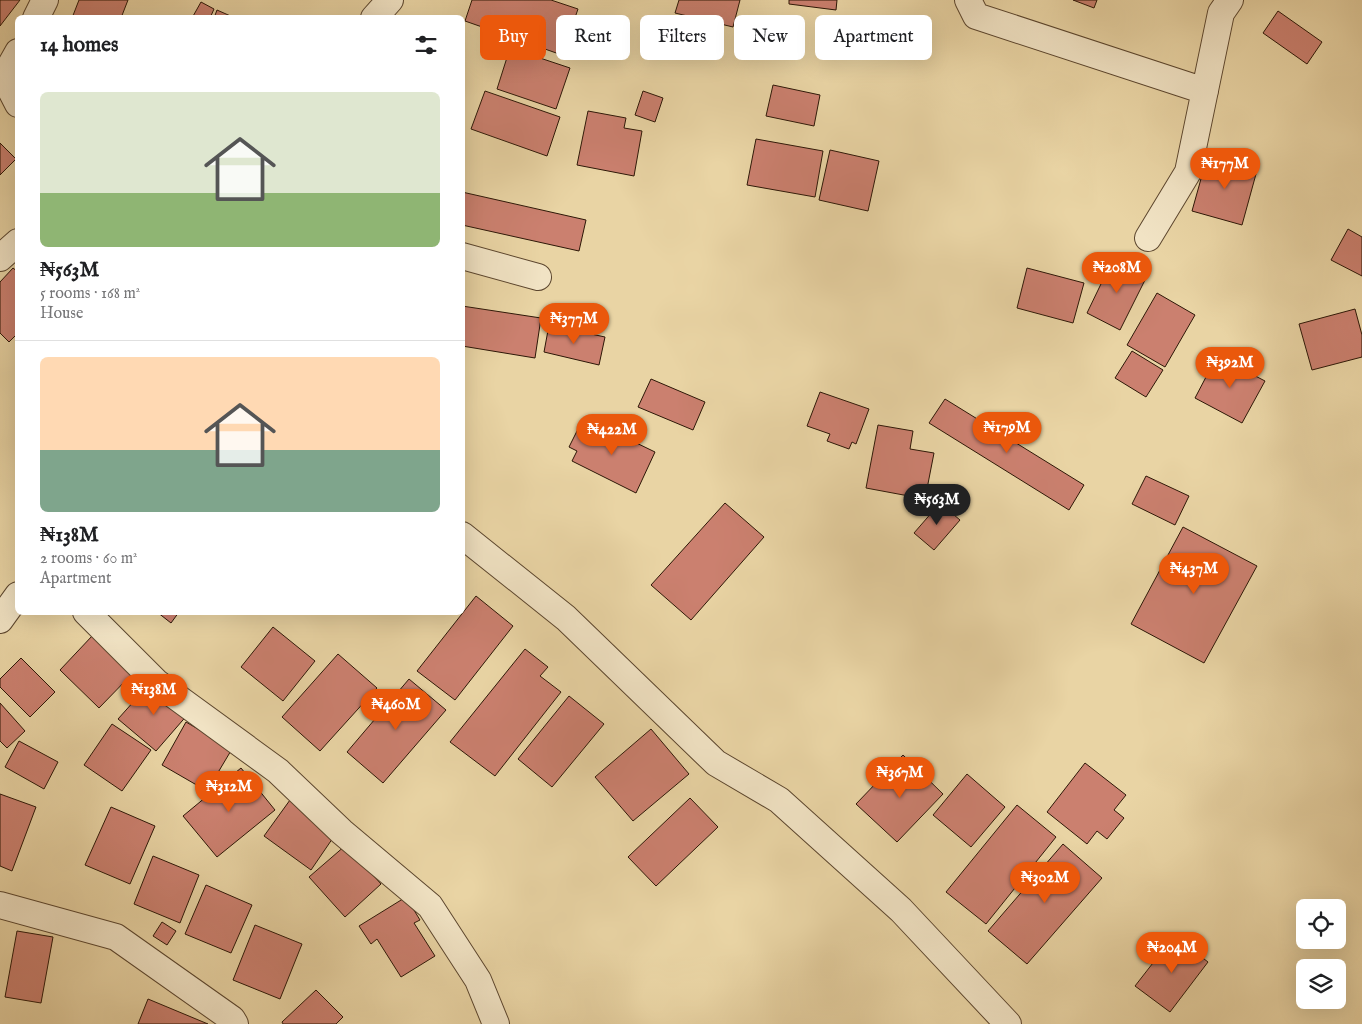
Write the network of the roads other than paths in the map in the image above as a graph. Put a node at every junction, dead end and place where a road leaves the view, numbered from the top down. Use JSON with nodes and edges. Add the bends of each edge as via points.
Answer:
{"nodes":[{"id":1,"x":44,"y":0,"type":"edge"},
{"id":2,"x":968,"y":0,"type":"edge"},
{"id":3,"x":1230,"y":0,"type":"edge"},
{"id":4,"x":37,"y":15,"type":"edge"},
{"id":5,"x":15,"y":59,"type":"edge"},
{"id":6,"x":7,"y":78,"type":"edge"},
{"id":7,"x":1205,"y":91,"type":"junction"},
{"id":8,"x":15,"y":97,"type":"edge"},
{"id":9,"x":1148,"y":238,"type":"dead end"},
{"id":10,"x":15,"y":245,"type":"edge"},
{"id":11,"x":465,"y":257,"type":"edge"},
{"id":12,"x":0,"y":258,"type":"edge"},
{"id":13,"x":538,"y":277,"type":"dead end"},
{"id":14,"x":465,"y":538,"type":"edge"},
{"id":15,"x":15,"y":599,"type":"edge"},
{"id":16,"x":89,"y":615,"type":"edge"},
{"id":17,"x":0,"y":620,"type":"edge"},
{"id":18,"x":0,"y":905,"type":"edge"},
{"id":19,"x":235,"y":1024,"type":"edge"},
{"id":20,"x":496,"y":1024,"type":"edge"},
{"id":21,"x":1008,"y":1024,"type":"edge"}],
"edges":[{"from":1,"to":4,"type":"street"},
{"from":2,"to":7,"type":"street","via":[[976,16]]},
{"from":3,"to":7,"type":"street","via":[[1222,13]]},
{"from":5,"to":6,"type":"street"},
{"from":6,"to":8,"type":"street"},
{"from":7,"to":9,"type":"street","via":[[1188,172]]},
{"from":10,"to":12,"type":"street"},
{"from":11,"to":13,"type":"street"},
{"from":14,"to":21,"type":"street","via":[[566,618],[716,763],[779,800],[901,910]]},
{"from":15,"to":17,"type":"street"},
{"from":16,"to":20,"type":"street","via":[[156,682],[278,771],[342,832],[430,906],[478,980]]},
{"from":18,"to":19,"type":"street","via":[[116,937]]}]}
